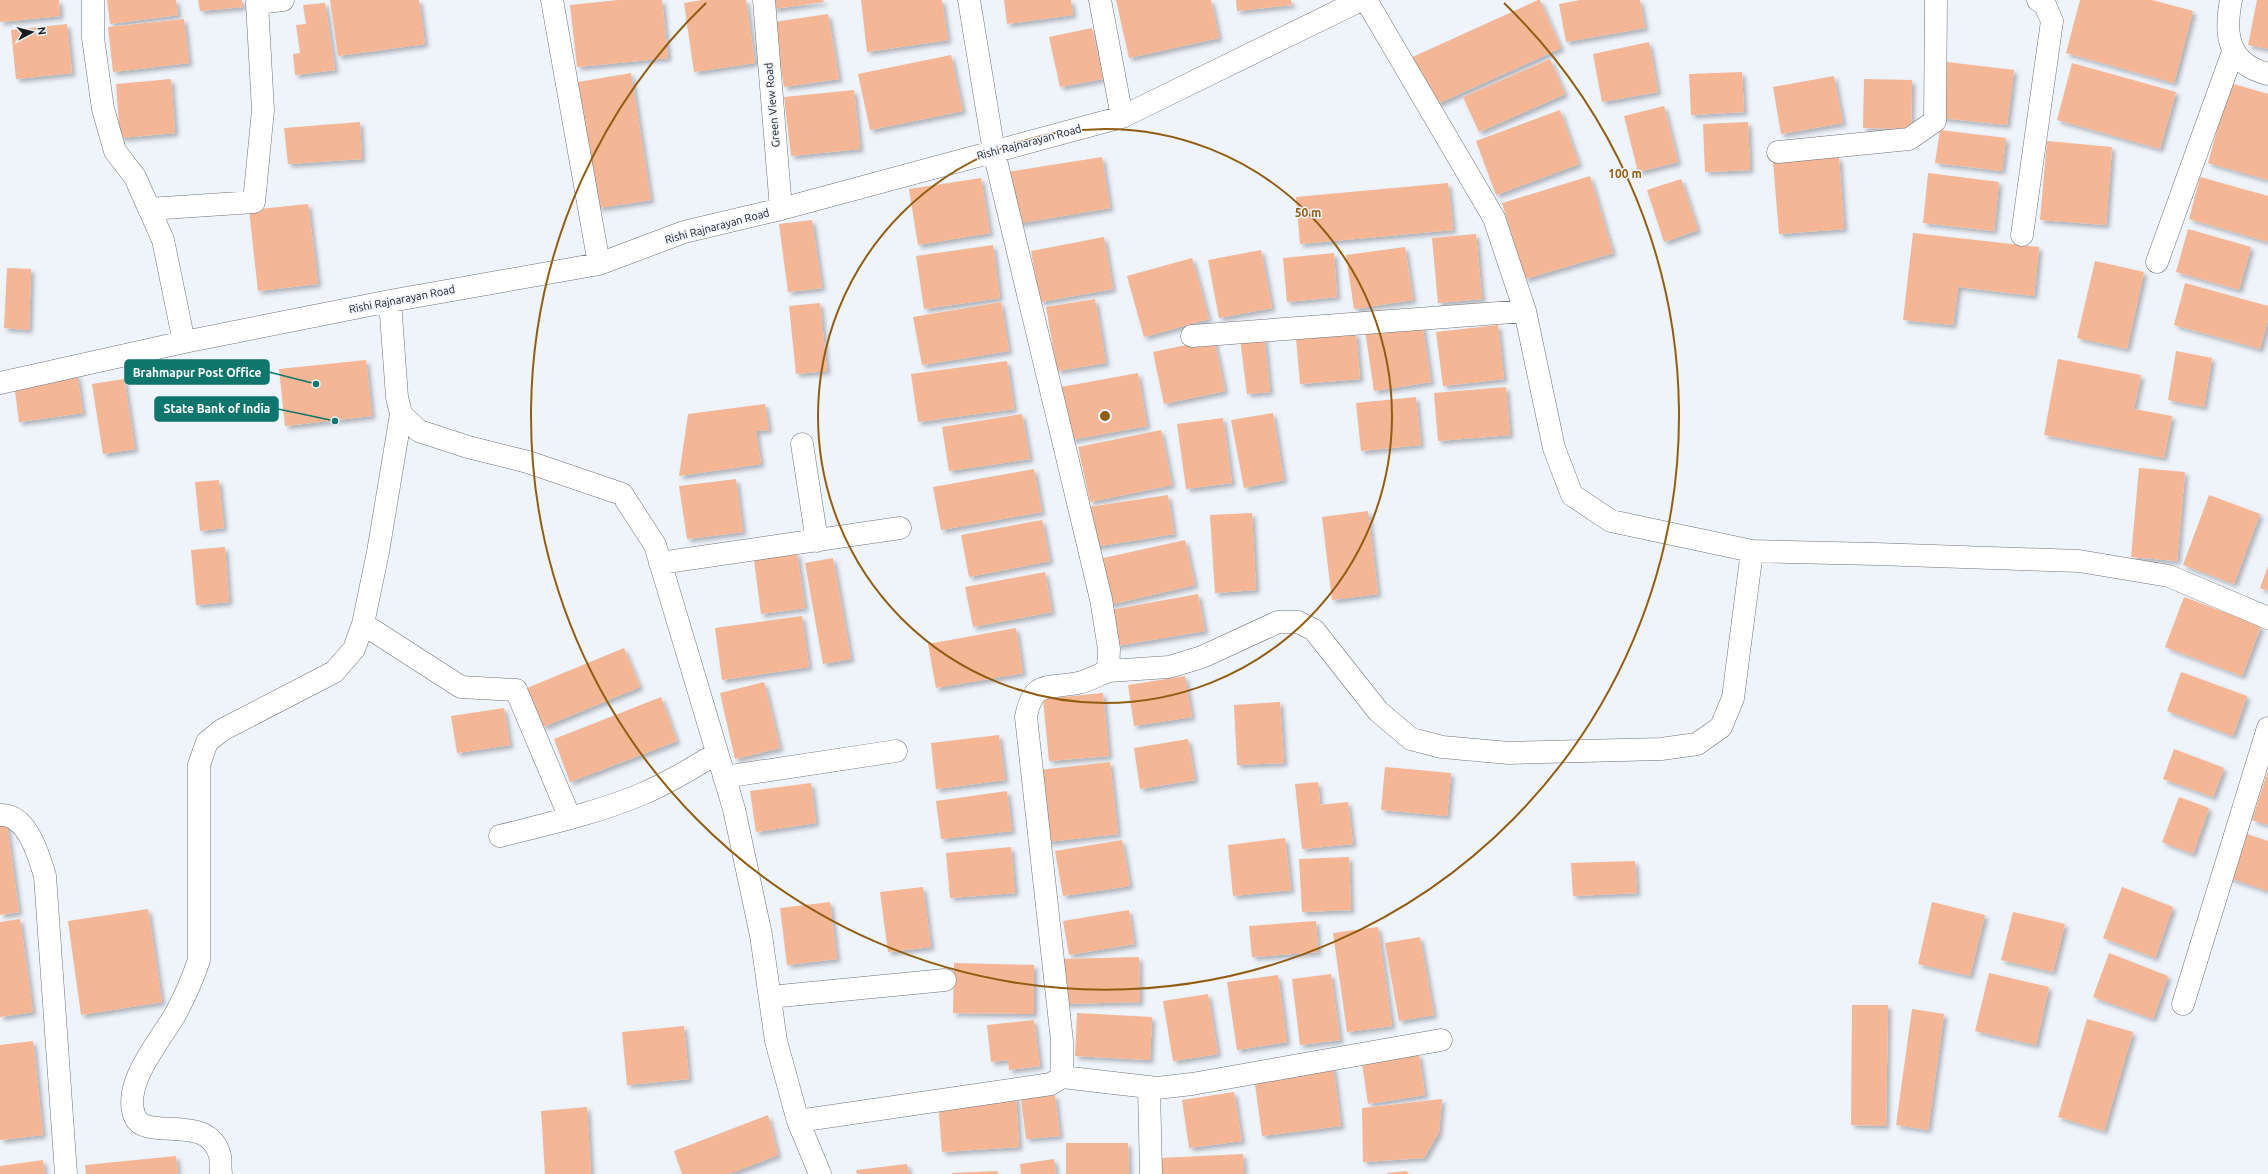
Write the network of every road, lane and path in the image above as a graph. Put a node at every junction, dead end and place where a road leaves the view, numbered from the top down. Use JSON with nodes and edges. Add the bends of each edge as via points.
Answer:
{"nodes":[{"id":1,"x":93,"y":0,"type":"edge"},
{"id":2,"x":283,"y":0,"type":"edge"},
{"id":3,"x":552,"y":0,"type":"edge"},
{"id":4,"x":764,"y":0,"type":"edge"},
{"id":5,"x":969,"y":0,"type":"edge"},
{"id":6,"x":1100,"y":0,"type":"edge"},
{"id":7,"x":1362,"y":0,"type":"edge"},
{"id":8,"x":1366,"y":0,"type":"edge"},
{"id":9,"x":1936,"y":0,"type":"edge"},
{"id":10,"x":2038,"y":0,"type":"edge"},
{"id":11,"x":2231,"y":0,"type":"edge"},
{"id":12,"x":2232,"y":52,"type":"junction"},
{"id":13,"x":2268,"y":74,"type":"edge"},
{"id":14,"x":1122,"y":117,"type":"junction"},
{"id":15,"x":994,"y":152,"type":"junction"},
{"id":16,"x":1778,"y":152,"type":"dead end"},
{"id":17,"x":149,"y":209,"type":"junction"},
{"id":18,"x":781,"y":209,"type":"junction"},
{"id":19,"x":2022,"y":235,"type":"dead end"},
{"id":20,"x":2157,"y":262,"type":"dead end"},
{"id":21,"x":599,"y":264,"type":"junction"},
{"id":22,"x":390,"y":301,"type":"junction"},
{"id":23,"x":1525,"y":311,"type":"junction"},
{"id":24,"x":1192,"y":336,"type":"dead end"},
{"id":25,"x":184,"y":342,"type":"junction"},
{"id":26,"x":0,"y":383,"type":"edge"},
{"id":27,"x":401,"y":414,"type":"junction"},
{"id":28,"x":802,"y":444,"type":"dead end"},
{"id":29,"x":900,"y":528,"type":"dead end"},
{"id":30,"x":817,"y":541,"type":"junction"},
{"id":31,"x":1752,"y":552,"type":"junction"},
{"id":32,"x":660,"y":564,"type":"junction"},
{"id":33,"x":2268,"y":618,"type":"edge"},
{"id":34,"x":362,"y":624,"type":"junction"},
{"id":35,"x":1108,"y":671,"type":"junction"},
{"id":36,"x":2268,"y":728,"type":"edge"},
{"id":37,"x":896,"y":751,"type":"dead end"},
{"id":38,"x":717,"y":753,"type":"junction"},
{"id":39,"x":724,"y":777,"type":"junction"},
{"id":40,"x":0,"y":815,"type":"edge"},
{"id":41,"x":570,"y":818,"type":"junction"},
{"id":42,"x":500,"y":836,"type":"dead end"},
{"id":43,"x":945,"y":980,"type":"dead end"},
{"id":44,"x":770,"y":997,"type":"junction"},
{"id":45,"x":2183,"y":1004,"type":"dead end"},
{"id":46,"x":1442,"y":1040,"type":"dead end"},
{"id":47,"x":1062,"y":1077,"type":"junction"},
{"id":48,"x":1149,"y":1087,"type":"junction"},
{"id":49,"x":798,"y":1121,"type":"junction"},
{"id":50,"x":66,"y":1174,"type":"edge"},
{"id":51,"x":220,"y":1174,"type":"edge"},
{"id":52,"x":820,"y":1174,"type":"edge"},
{"id":53,"x":1151,"y":1174,"type":"edge"}],
"edges":[{"from":1,"to":17,"type":"street","via":[[93,38],[103,109],[115,151],[135,177]]},
{"from":2,"to":17,"type":"street","via":[[257,3],[264,110],[254,202]]},
{"from":3,"to":21,"type":"street"},
{"from":4,"to":18,"type":"street","name":"Green View Road"},
{"from":5,"to":15,"type":"street"},
{"from":6,"to":14,"type":"street"},
{"from":7,"to":14,"type":"street","name":"Rishi Rajnarayan Road"},
{"from":8,"to":23,"type":"street","via":[[1494,218]]},
{"from":9,"to":16,"type":"street","via":[[1935,120],[1909,139]]},
{"from":10,"to":19,"type":"street","via":[[2045,5],[2052,21]]},
{"from":11,"to":12,"type":"street","via":[[2227,19]]},
{"from":12,"to":13,"type":"street","via":[[2245,64]]},
{"from":12,"to":20,"type":"street"},
{"from":14,"to":15,"type":"street","name":"Rishi Rajnarayan Road"},
{"from":15,"to":18,"type":"street","name":"Rishi Rajnarayan Road"},
{"from":15,"to":35,"type":"street","via":[[1101,599],[1109,649]]},
{"from":17,"to":25,"type":"street","via":[[163,240]]},
{"from":18,"to":21,"type":"street","name":"Rishi Rajnarayan Road","via":[[684,232]]},
{"from":21,"to":22,"type":"street","name":"Rishi Rajnarayan Road"},
{"from":22,"to":25,"type":"street","name":"Rishi Rajnarayan Road"},
{"from":22,"to":27,"type":"street","via":[[397,397]]},
{"from":23,"to":24,"type":"street"},
{"from":23,"to":31,"type":"street","via":[[1554,448],[1572,495],[1611,521]]},
{"from":25,"to":26,"type":"street","name":"Rishi Rajnarayan Road"},
{"from":27,"to":32,"type":"street","via":[[419,431],[528,462],[622,494],[655,545]]},
{"from":27,"to":34,"type":"street","via":[[378,552]]},
{"from":28,"to":30,"type":"street"},
{"from":29,"to":30,"type":"street"},
{"from":30,"to":32,"type":"street"},
{"from":31,"to":33,"type":"street","via":[[2079,561],[2169,576]]},
{"from":31,"to":35,"type":"street","via":[[1733,698],[1721,727],[1696,744],[1661,749],[1509,754],[1442,747],[1411,739],[1378,711],[1314,630],[1298,622],[1278,622],[1202,657],[1169,667]]},
{"from":32,"to":38,"type":"street"},
{"from":34,"to":41,"type":"street","via":[[461,687],[516,690]]},
{"from":34,"to":51,"type":"street","via":[[354,649],[334,672],[222,730],[207,742],[199,765],[199,960],[176,1012],[138,1073],[132,1102],[136,1118],[144,1126],[199,1131],[212,1140],[220,1155]]},
{"from":35,"to":47,"type":"street","via":[[1080,682],[1041,688],[1029,700],[1026,717],[1062,1041]]},
{"from":36,"to":45,"type":"street"},
{"from":37,"to":39,"type":"street"},
{"from":38,"to":39,"type":"street"},
{"from":38,"to":41,"type":"street","via":[[640,795]]},
{"from":39,"to":44,"type":"street","via":[[734,809],[761,935]]},
{"from":40,"to":50,"type":"street","via":[[5,814],[20,822],[35,846],[45,876]]},
{"from":41,"to":42,"type":"street"},
{"from":43,"to":44,"type":"street"},
{"from":44,"to":49,"type":"street","via":[[776,1041]]},
{"from":46,"to":48,"type":"street","via":[[1192,1084]]},
{"from":47,"to":48,"type":"street"},
{"from":47,"to":49,"type":"street","via":[[1051,1084]]},
{"from":48,"to":53,"type":"street"},
{"from":49,"to":52,"type":"street"}]}
